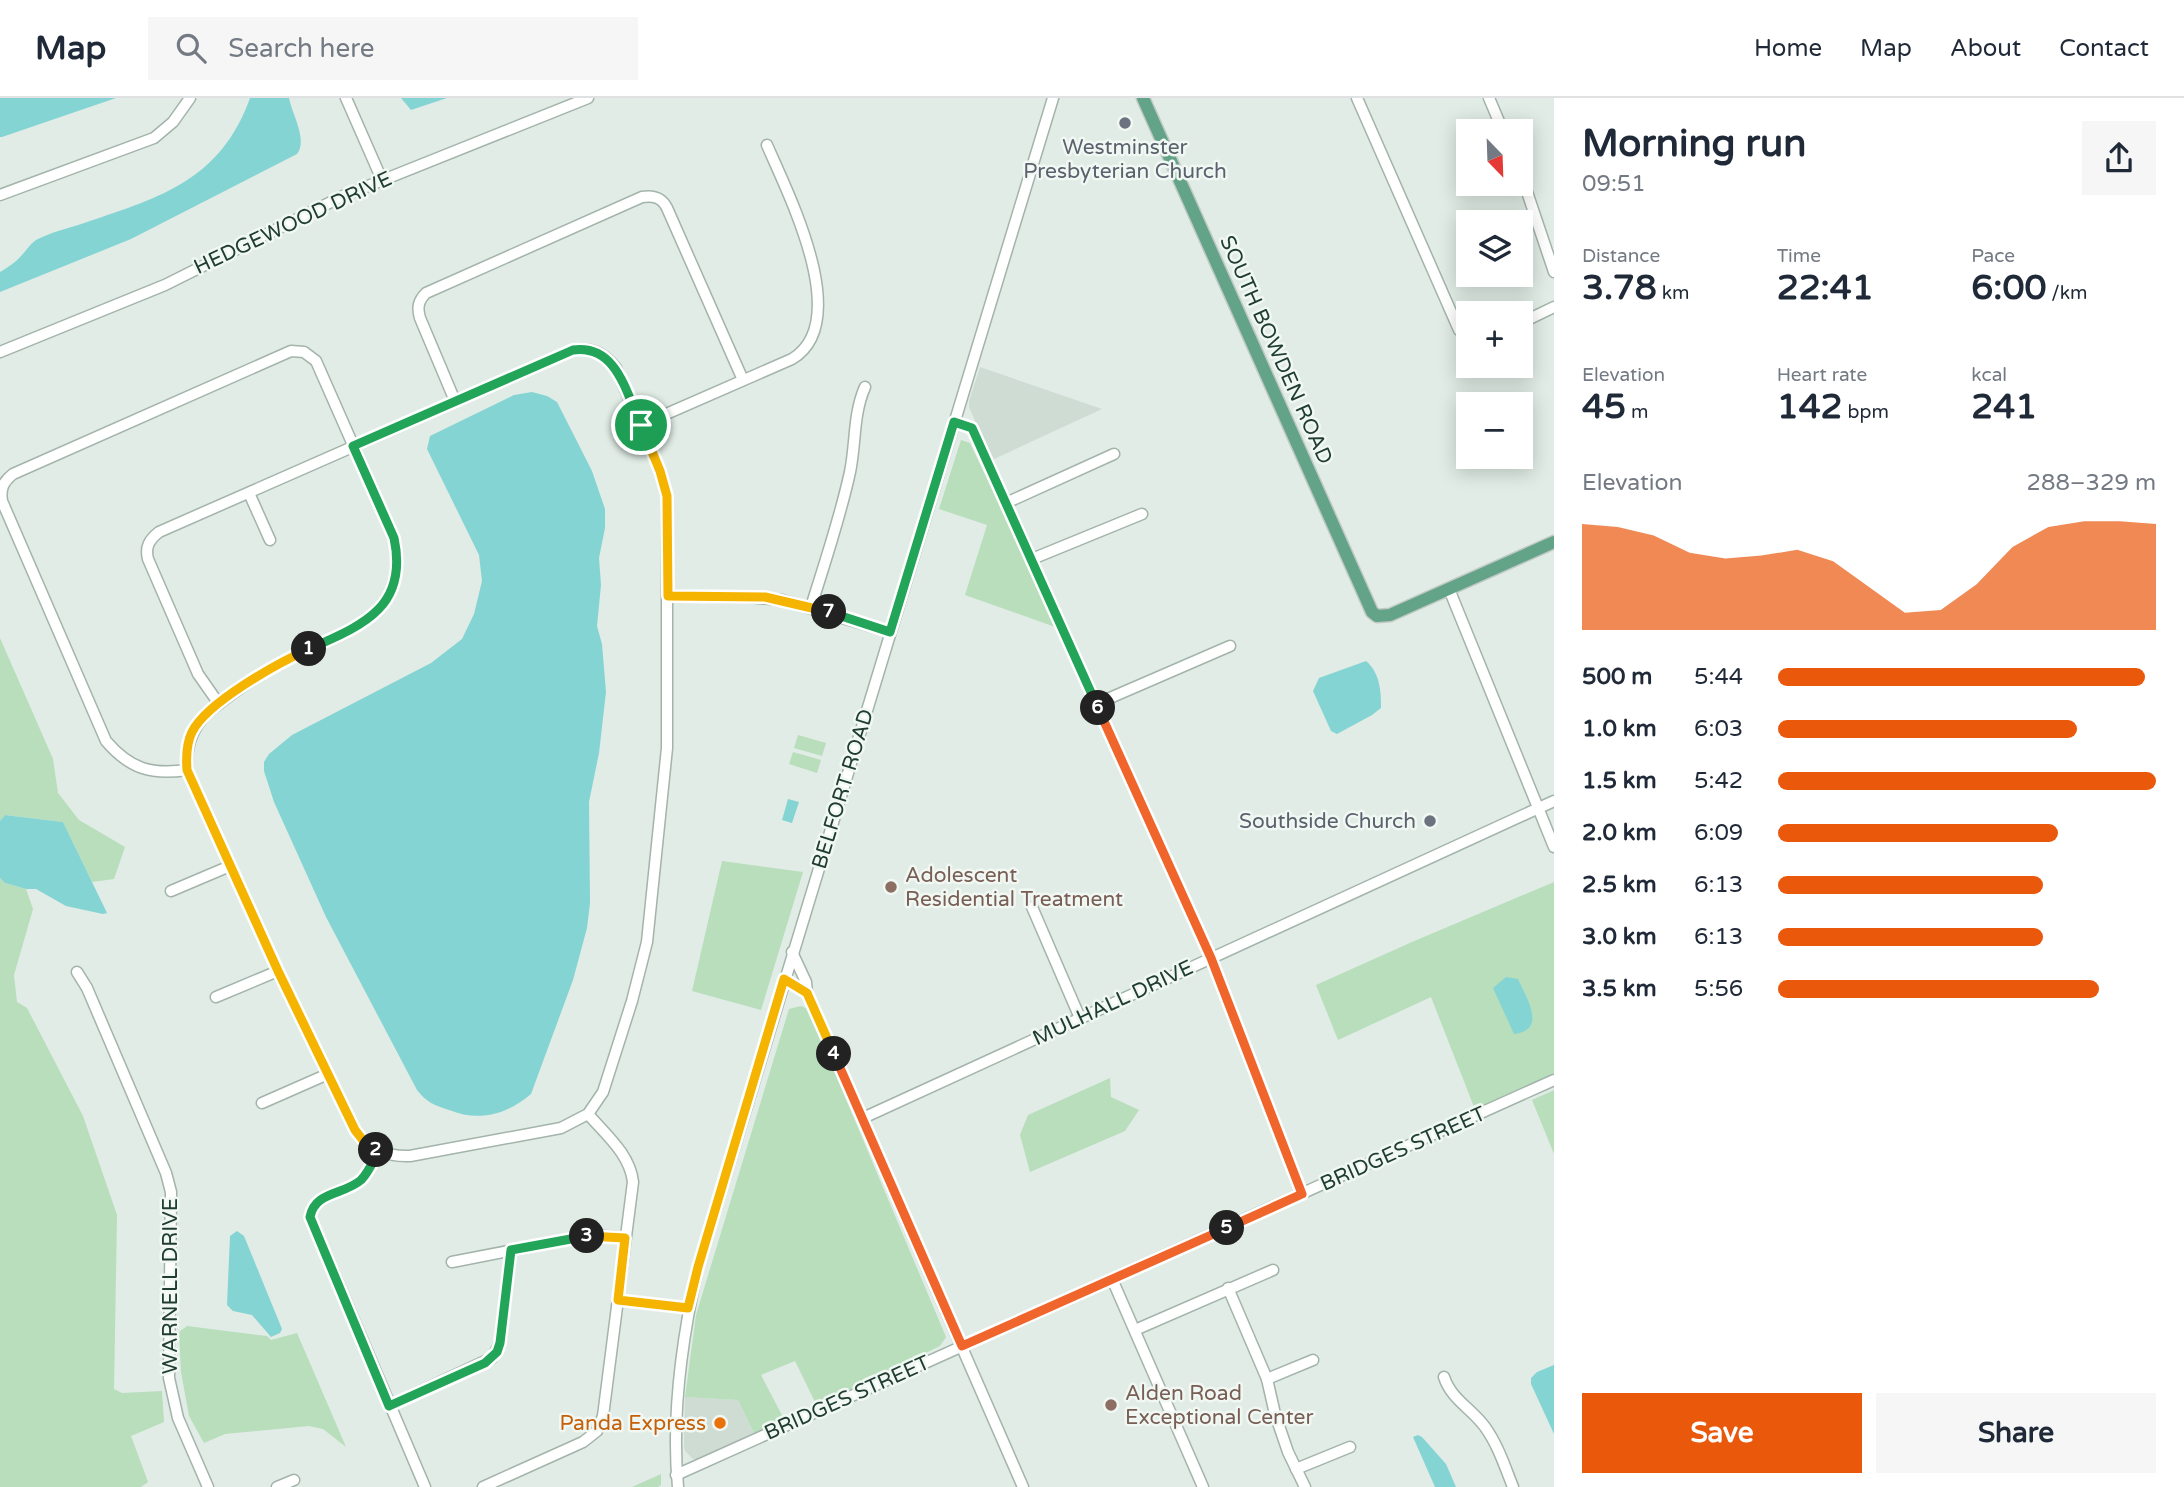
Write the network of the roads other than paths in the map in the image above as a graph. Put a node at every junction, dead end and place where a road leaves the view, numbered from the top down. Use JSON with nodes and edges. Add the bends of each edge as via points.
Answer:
{"nodes":[{"id":1,"x":190,"y":98,"type":"edge"},
{"id":2,"x":346,"y":98,"type":"edge"},
{"id":3,"x":588,"y":98,"type":"edge"},
{"id":4,"x":1053,"y":98,"type":"edge"},
{"id":5,"x":1143,"y":98,"type":"edge"},
{"id":6,"x":1357,"y":98,"type":"edge"},
{"id":7,"x":1489,"y":98,"type":"edge"},
{"id":8,"x":1498,"y":119,"type":"edge"},
{"id":9,"x":767,"y":145,"type":"dead end"},
{"id":10,"x":382,"y":180,"type":"junction"},
{"id":11,"x":0,"y":195,"type":"edge"},
{"id":12,"x":1528,"y":196,"type":"edge"},
{"id":13,"x":1554,"y":272,"type":"edge"},
{"id":14,"x":1554,"y":307,"type":"edge"},
{"id":15,"x":1533,"y":317,"type":"edge"},
{"id":16,"x":1456,"y":323,"type":"edge"},
{"id":17,"x":0,"y":352,"type":"edge"},
{"id":18,"x":743,"y":380,"type":"junction"},
{"id":19,"x":865,"y":387,"type":"dead end"},
{"id":20,"x":455,"y":401,"type":"junction"},
{"id":21,"x":954,"y":422,"type":"junction"},
{"id":22,"x":641,"y":425,"type":"junction"},
{"id":23,"x":353,"y":446,"type":"junction"},
{"id":24,"x":1114,"y":454,"type":"dead end"},
{"id":25,"x":249,"y":493,"type":"junction"},
{"id":26,"x":1006,"y":503,"type":"junction"},
{"id":27,"x":1142,"y":514,"type":"dead end"},
{"id":28,"x":270,"y":540,"type":"dead end"},
{"id":29,"x":1554,"y":542,"type":"edge"},
{"id":30,"x":1032,"y":559,"type":"junction"},
{"id":31,"x":1449,"y":589,"type":"junction"},
{"id":32,"x":668,"y":596,"type":"junction"},
{"id":33,"x":811,"y":607,"type":"junction"},
{"id":34,"x":890,"y":632,"type":"junction"},
{"id":35,"x":1230,"y":646,"type":"dead end"},
{"id":36,"x":219,"y":704,"type":"junction"},
{"id":37,"x":1096,"y":704,"type":"junction"},
{"id":38,"x":187,"y":770,"type":"junction"},
{"id":39,"x":1554,"y":801,"type":"edge"},
{"id":40,"x":1538,"y":808,"type":"junction"},
{"id":41,"x":1554,"y":847,"type":"edge"},
{"id":42,"x":229,"y":866,"type":"junction"},
{"id":43,"x":171,"y":891,"type":"dead end"},
{"id":44,"x":1032,"y":907,"type":"dead end"},
{"id":45,"x":792,"y":952,"type":"junction"},
{"id":46,"x":1211,"y":958,"type":"junction"},
{"id":47,"x":278,"y":971,"type":"junction"},
{"id":48,"x":77,"y":972,"type":"dead end"},
{"id":49,"x":784,"y":979,"type":"junction"},
{"id":50,"x":807,"y":993,"type":"junction"},
{"id":51,"x":216,"y":997,"type":"dead end"},
{"id":52,"x":1080,"y":1018,"type":"junction"},
{"id":53,"x":328,"y":1074,"type":"junction"},
{"id":54,"x":1554,"y":1080,"type":"edge"},
{"id":55,"x":262,"y":1103,"type":"dead end"},
{"id":56,"x":588,"y":1114,"type":"junction"},
{"id":57,"x":863,"y":1118,"type":"junction"},
{"id":58,"x":378,"y":1152,"type":"junction"},
{"id":59,"x":1302,"y":1194,"type":"junction"},
{"id":60,"x":625,"y":1238,"type":"junction"},
{"id":61,"x":511,"y":1250,"type":"junction"},
{"id":62,"x":452,"y":1262,"type":"dead end"},
{"id":63,"x":1273,"y":1270,"type":"dead end"},
{"id":64,"x":1112,"y":1279,"type":"junction"},
{"id":65,"x":1228,"y":1288,"type":"junction"},
{"id":66,"x":618,"y":1300,"type":"junction"},
{"id":67,"x":688,"y":1308,"type":"junction"},
{"id":68,"x":1135,"y":1330,"type":"junction"},
{"id":69,"x":962,"y":1346,"type":"junction"},
{"id":70,"x":1313,"y":1360,"type":"dead end"},
{"id":71,"x":1444,"y":1377,"type":"dead end"},
{"id":72,"x":1267,"y":1379,"type":"junction"},
{"id":73,"x":389,"y":1406,"type":"junction"},
{"id":74,"x":1350,"y":1447,"type":"dead end"},
{"id":75,"x":1296,"y":1469,"type":"junction"},
{"id":76,"x":294,"y":1480,"type":"dead end"},
{"id":77,"x":677,"y":1481,"type":"edge"},
{"id":78,"x":208,"y":1487,"type":"edge"},
{"id":79,"x":277,"y":1487,"type":"edge"},
{"id":80,"x":425,"y":1487,"type":"edge"},
{"id":81,"x":483,"y":1487,"type":"edge"},
{"id":82,"x":1023,"y":1487,"type":"edge"},
{"id":83,"x":1203,"y":1487,"type":"edge"},
{"id":84,"x":1305,"y":1487,"type":"edge"},
{"id":85,"x":1513,"y":1487,"type":"edge"}],
"edges":[{"from":1,"to":11,"type":"street","via":[[154,138]]},
{"from":2,"to":10,"type":"street"},
{"from":3,"to":10,"type":"street","name":"HEDGEWOOD DRIVE"},
{"from":4,"to":21,"type":"street","name":"BELFORT ROAD"},
{"from":5,"to":31,"type":"main road","name":"SOUTH BOWDEN ROAD","via":[[1367,605],[1377,616],[1390,615]]},
{"from":6,"to":16,"type":"street"},
{"from":7,"to":8,"type":"street"},
{"from":9,"to":18,"type":"street","via":[[813,262],[817,318],[813,338],[802,352]]},
{"from":10,"to":17,"type":"street","name":"HEDGEWOOD DRIVE","via":[[165,285]]},
{"from":12,"to":13,"type":"street"},
{"from":14,"to":15,"type":"street"},
{"from":18,"to":20,"type":"street","via":[[664,202],[642,197],[426,293],[418,303],[420,318]]},
{"from":18,"to":22,"type":"street"},
{"from":19,"to":33,"type":"street","via":[[858,404],[845,497]]},
{"from":20,"to":22,"type":"street","via":[[583,348],[599,352],[615,368]]},
{"from":20,"to":23,"type":"street"},
{"from":21,"to":26,"type":"street","via":[[972,428]]},
{"from":21,"to":34,"type":"street","name":"BELFORT ROAD"},
{"from":22,"to":32,"type":"street","via":[[667,496]]},
{"from":23,"to":25,"type":"street"},
{"from":23,"to":36,"type":"street","via":[[394,538],[395,576],[384,603],[366,622],[277,665]]},
{"from":23,"to":38,"type":"street","via":[[316,361],[304,352],[291,351],[13,474],[2,486],[2,501],[106,741],[139,768]]},
{"from":24,"to":26,"type":"street"},
{"from":25,"to":28,"type":"street"},
{"from":25,"to":36,"type":"street","via":[[159,532],[147,545],[148,559],[198,674]]},
{"from":26,"to":30,"type":"street"},
{"from":27,"to":30,"type":"street"},
{"from":29,"to":31,"type":"main road"},
{"from":30,"to":37,"type":"street"},
{"from":31,"to":40,"type":"street"},
{"from":32,"to":33,"type":"street","via":[[765,597]]},
{"from":32,"to":56,"type":"street","via":[[667,748],[647,942],[603,1092]]},
{"from":33,"to":34,"type":"street"},
{"from":34,"to":45,"type":"street","name":"BELFORT ROAD"},
{"from":35,"to":37,"type":"street"},
{"from":36,"to":38,"type":"street","via":[[193,731]]},
{"from":37,"to":46,"type":"street"},
{"from":38,"to":42,"type":"street"},
{"from":39,"to":40,"type":"street","name":"MULHALL DRIVE"},
{"from":40,"to":41,"type":"street"},
{"from":40,"to":46,"type":"street","name":"MULHALL DRIVE"},
{"from":42,"to":43,"type":"street"},
{"from":42,"to":47,"type":"street"},
{"from":44,"to":52,"type":"street"},
{"from":45,"to":49,"type":"street","name":"BELFORT ROAD"},
{"from":45,"to":50,"type":"street"},
{"from":46,"to":52,"type":"street","name":"MULHALL DRIVE"},
{"from":46,"to":59,"type":"street"},
{"from":47,"to":51,"type":"street"},
{"from":47,"to":53,"type":"street"},
{"from":48,"to":78,"type":"street","name":"WARNELL DRIVE","via":[[171,1192],[169,1378],[178,1418]]},
{"from":49,"to":50,"type":"street"},
{"from":49,"to":67,"type":"street","name":"BELFORT ROAD"},
{"from":50,"to":57,"type":"street"},
{"from":52,"to":57,"type":"street","name":"MULHALL DRIVE"},
{"from":53,"to":55,"type":"street"},
{"from":53,"to":58,"type":"street","via":[[355,1130]]},
{"from":54,"to":59,"type":"street","name":"BRIDGES STREET"},
{"from":56,"to":58,"type":"street","via":[[561,1128],[410,1156]]},
{"from":56,"to":60,"type":"street","via":[[630,1165],[633,1182]]},
{"from":57,"to":69,"type":"street"},
{"from":58,"to":73,"type":"street","via":[[362,1179],[321,1199],[310,1217]]},
{"from":59,"to":64,"type":"street","name":"BRIDGES STREET"},
{"from":60,"to":61,"type":"street","via":[[590,1235]]},
{"from":60,"to":66,"type":"street"},
{"from":61,"to":62,"type":"street"},
{"from":61,"to":73,"type":"street","via":[[500,1343],[492,1358]]},
{"from":63,"to":65,"type":"street"},
{"from":64,"to":68,"type":"street"},
{"from":64,"to":69,"type":"street","name":"BRIDGES STREET"},
{"from":65,"to":68,"type":"street"},
{"from":65,"to":72,"type":"street"},
{"from":66,"to":67,"type":"street"},
{"from":66,"to":81,"type":"street","via":[[603,1416],[597,1431],[583,1442]]},
{"from":67,"to":77,"type":"street","name":"BELFORT ROAD","via":[[680,1367]]},
{"from":68,"to":83,"type":"street"},
{"from":69,"to":77,"type":"street","name":"BRIDGES STREET"},
{"from":69,"to":82,"type":"street"},
{"from":70,"to":72,"type":"street"},
{"from":71,"to":85,"type":"street","via":[[1451,1392],[1485,1427]]},
{"from":72,"to":75,"type":"street"},
{"from":73,"to":80,"type":"street"},
{"from":74,"to":75,"type":"street"},
{"from":75,"to":84,"type":"street"},
{"from":76,"to":79,"type":"street"}]}
